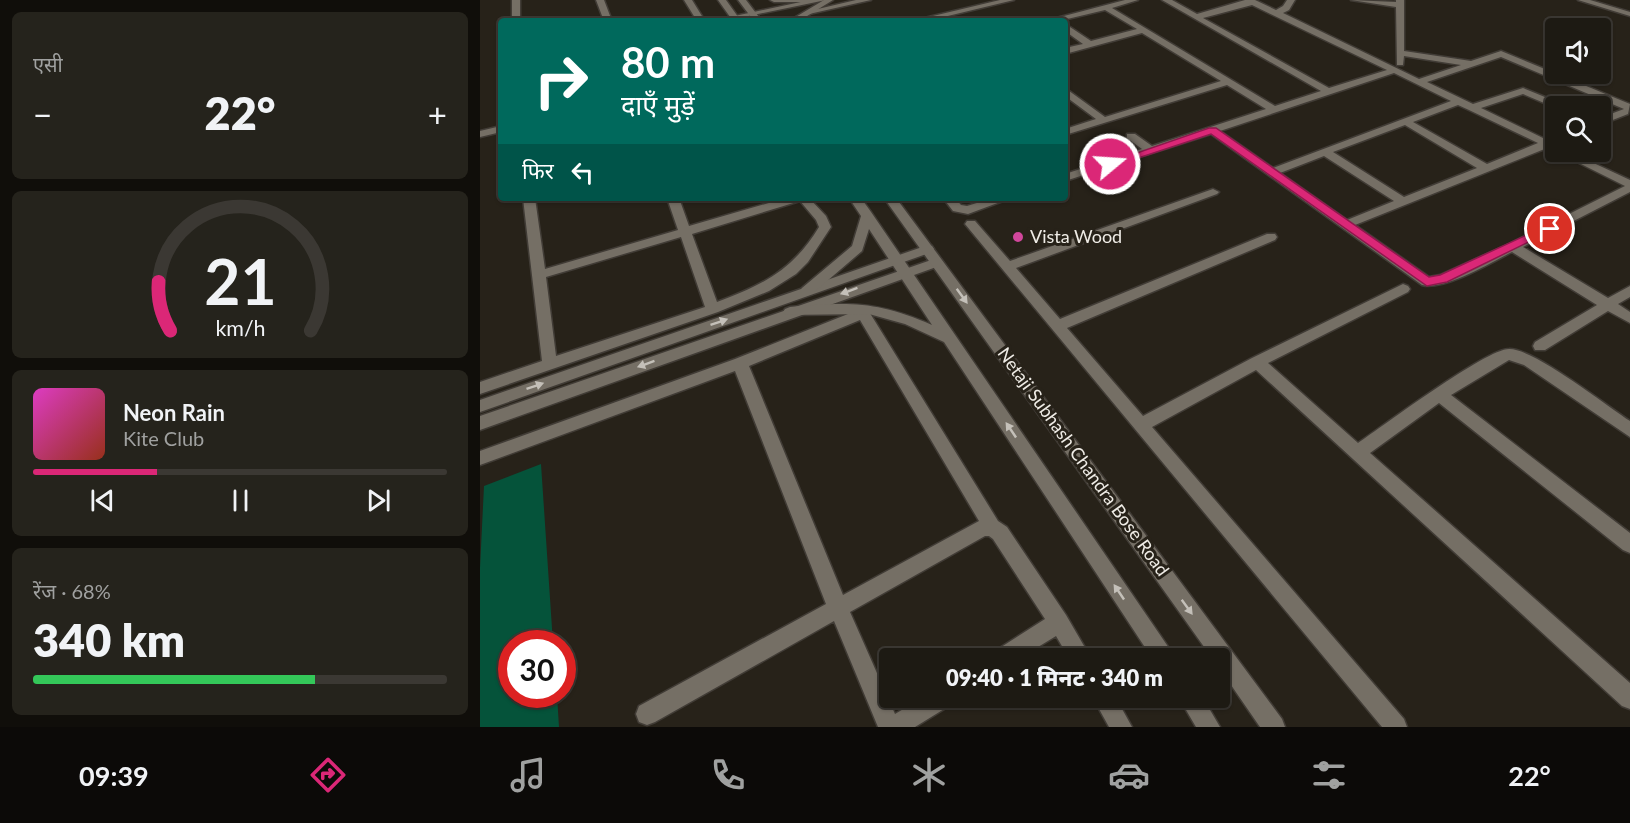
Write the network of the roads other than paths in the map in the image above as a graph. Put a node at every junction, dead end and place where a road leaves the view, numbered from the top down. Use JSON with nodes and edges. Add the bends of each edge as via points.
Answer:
{"nodes":[{"id":1,"x":516,"y":0,"type":"edge"},
{"id":2,"x":600,"y":0,"type":"edge"},
{"id":3,"x":688,"y":0,"type":"edge"},
{"id":4,"x":722,"y":0,"type":"edge"},
{"id":5,"x":742,"y":0,"type":"edge"},
{"id":6,"x":774,"y":0,"type":"edge"},
{"id":7,"x":797,"y":0,"type":"edge"},
{"id":8,"x":809,"y":0,"type":"edge"},
{"id":9,"x":822,"y":0,"type":"edge"},
{"id":10,"x":829,"y":0,"type":"edge"},
{"id":11,"x":867,"y":0,"type":"edge"},
{"id":12,"x":1010,"y":0,"type":"edge"},
{"id":13,"x":1134,"y":0,"type":"edge"},
{"id":14,"x":1166,"y":0,"type":"edge"},
{"id":15,"x":1291,"y":0,"type":"edge"},
{"id":16,"x":1355,"y":0,"type":"edge"},
{"id":17,"x":1582,"y":0,"type":"edge"},
{"id":18,"x":1251,"y":1,"type":"edge"},
{"id":19,"x":1400,"y":2,"type":"edge"},
{"id":20,"x":1622,"y":2,"type":"dead end"},
{"id":21,"x":1106,"y":7,"type":"junction"},
{"id":22,"x":960,"y":11,"type":"junction"},
{"id":23,"x":751,"y":12,"type":"junction"},
{"id":24,"x":809,"y":12,"type":"junction"},
{"id":25,"x":1630,"y":12,"type":"edge"},
{"id":26,"x":1277,"y":13,"type":"junction"},
{"id":27,"x":735,"y":17,"type":"edge"},
{"id":28,"x":1196,"y":17,"type":"junction"},
{"id":29,"x":516,"y":18,"type":"edge"},
{"id":30,"x":607,"y":18,"type":"edge"},
{"id":31,"x":699,"y":18,"type":"edge"},
{"id":32,"x":756,"y":18,"type":"edge"},
{"id":33,"x":800,"y":18,"type":"edge"},
{"id":34,"x":929,"y":18,"type":"edge"},
{"id":35,"x":969,"y":18,"type":"edge"},
{"id":36,"x":1061,"y":18,"type":"edge"},
{"id":37,"x":1068,"y":30,"type":"edge"},
{"id":38,"x":1143,"y":30,"type":"junction"},
{"id":39,"x":1089,"y":44,"type":"junction"},
{"id":40,"x":1068,"y":50,"type":"edge"},
{"id":41,"x":1400,"y":53,"type":"junction"},
{"id":42,"x":1473,"y":64,"type":"junction"},
{"id":43,"x":1397,"y":72,"type":"junction"},
{"id":44,"x":1229,"y":82,"type":"junction"},
{"id":45,"x":1418,"y":82,"type":"junction"},
{"id":46,"x":1512,"y":87,"type":"dead end"},
{"id":47,"x":1329,"y":92,"type":"junction"},
{"id":48,"x":1068,"y":93,"type":"edge"},
{"id":49,"x":1545,"y":100,"type":"edge"},
{"id":50,"x":1485,"y":103,"type":"junction"},
{"id":51,"x":1464,"y":104,"type":"junction"},
{"id":52,"x":1274,"y":110,"type":"junction"},
{"id":53,"x":1628,"y":110,"type":"edge"},
{"id":54,"x":1611,"y":117,"type":"edge"},
{"id":55,"x":1103,"y":120,"type":"junction"},
{"id":56,"x":1405,"y":121,"type":"junction"},
{"id":57,"x":498,"y":130,"type":"edge"},
{"id":58,"x":1212,"y":130,"type":"junction"},
{"id":59,"x":1068,"y":131,"type":"edge"},
{"id":60,"x":1545,"y":133,"type":"edge"},
{"id":61,"x":480,"y":134,"type":"edge"},
{"id":62,"x":1131,"y":135,"type":"dead end"},
{"id":63,"x":1545,"y":141,"type":"edge"},
{"id":64,"x":1545,"y":146,"type":"edge"},
{"id":65,"x":1150,"y":150,"type":"junction"},
{"id":66,"x":1326,"y":152,"type":"junction"},
{"id":67,"x":1582,"y":162,"type":"edge"},
{"id":68,"x":1484,"y":167,"type":"junction"},
{"id":69,"x":1271,"y":172,"type":"junction"},
{"id":70,"x":1068,"y":177,"type":"edge"},
{"id":71,"x":1630,"y":186,"type":"edge"},
{"id":72,"x":1213,"y":192,"type":"dead end"},
{"id":73,"x":529,"y":201,"type":"edge"},
{"id":74,"x":674,"y":201,"type":"edge"},
{"id":75,"x":791,"y":201,"type":"edge"},
{"id":76,"x":804,"y":201,"type":"edge"},
{"id":77,"x":857,"y":201,"type":"edge"},
{"id":78,"x":892,"y":201,"type":"edge"},
{"id":79,"x":951,"y":201,"type":"edge"},
{"id":80,"x":996,"y":201,"type":"edge"},
{"id":81,"x":1402,"y":201,"type":"junction"},
{"id":82,"x":867,"y":215,"type":"junction"},
{"id":83,"x":971,"y":224,"type":"dead end"},
{"id":84,"x":1345,"y":225,"type":"junction"},
{"id":85,"x":686,"y":233,"type":"junction"},
{"id":86,"x":1271,"y":237,"type":"dead end"},
{"id":87,"x":1513,"y":247,"type":"junction"},
{"id":88,"x":932,"y":255,"type":"junction"},
{"id":89,"x":901,"y":266,"type":"junction"},
{"id":90,"x":1007,"y":267,"type":"junction"},
{"id":91,"x":539,"y":275,"type":"junction"},
{"id":92,"x":1403,"y":289,"type":"dead end"},
{"id":93,"x":807,"y":291,"type":"junction"},
{"id":94,"x":1630,"y":291,"type":"edge"},
{"id":95,"x":1608,"y":304,"type":"junction"},
{"id":96,"x":713,"y":309,"type":"junction"},
{"id":97,"x":790,"y":312,"type":"junction"},
{"id":98,"x":1630,"y":318,"type":"edge"},
{"id":99,"x":1057,"y":326,"type":"junction"},
{"id":100,"x":948,"y":338,"type":"junction"},
{"id":101,"x":1540,"y":346,"type":"dead end"},
{"id":102,"x":1257,"y":362,"type":"junction"},
{"id":103,"x":740,"y":363,"type":"junction"},
{"id":104,"x":550,"y":364,"type":"junction"},
{"id":105,"x":480,"y":388,"type":"edge"},
{"id":106,"x":1439,"y":395,"type":"junction"},
{"id":107,"x":480,"y":406,"type":"edge"},
{"id":108,"x":480,"y":423,"type":"edge"},
{"id":109,"x":1141,"y":426,"type":"junction"},
{"id":110,"x":1630,"y":430,"type":"edge"},
{"id":111,"x":1358,"y":452,"type":"junction"},
{"id":112,"x":480,"y":458,"type":"edge"},
{"id":113,"x":992,"y":527,"type":"junction"},
{"id":114,"x":1630,"y":544,"type":"edge"},
{"id":115,"x":838,"y":608,"type":"junction"},
{"id":116,"x":1059,"y":622,"type":"junction"},
{"id":117,"x":1018,"y":648,"type":"edge"},
{"id":118,"x":1075,"y":648,"type":"edge"},
{"id":119,"x":1157,"y":648,"type":"edge"},
{"id":120,"x":1630,"y":698,"type":"edge"},
{"id":121,"x":925,"y":708,"type":"edge"},
{"id":122,"x":1110,"y":708,"type":"edge"},
{"id":123,"x":1197,"y":708,"type":"edge"},
{"id":124,"x":647,"y":714,"type":"dead end"},
{"id":125,"x":889,"y":727,"type":"edge"},
{"id":126,"x":895,"y":727,"type":"edge"},
{"id":127,"x":1121,"y":727,"type":"edge"},
{"id":128,"x":1209,"y":727,"type":"edge"},
{"id":129,"x":1275,"y":727,"type":"edge"},
{"id":130,"x":1396,"y":727,"type":"edge"}],
"edges":[{"from":1,"to":29,"type":"street"},
{"from":2,"to":30,"type":"street"},
{"from":3,"to":31,"type":"street"},
{"from":4,"to":27,"type":"street"},
{"from":5,"to":23,"type":"street"},
{"from":6,"to":7,"type":"street"},
{"from":7,"to":8,"type":"street"},
{"from":8,"to":23,"type":"street"},
{"from":9,"to":23,"type":"street"},
{"from":10,"to":24,"type":"street"},
{"from":11,"to":24,"type":"street"},
{"from":12,"to":22,"type":"street"},
{"from":13,"to":21,"type":"street"},
{"from":14,"to":28,"type":"street"},
{"from":15,"to":26,"type":"street"},
{"from":16,"to":19,"type":"street"},
{"from":17,"to":25,"type":"street"},
{"from":18,"to":26,"type":"street"},
{"from":18,"to":28,"type":"street"},
{"from":19,"to":41,"type":"street"},
{"from":20,"to":25,"type":"street"},
{"from":21,"to":36,"type":"street"},
{"from":21,"to":38,"type":"street"},
{"from":22,"to":34,"type":"street"},
{"from":22,"to":35,"type":"street"},
{"from":23,"to":27,"type":"street"},
{"from":23,"to":32,"type":"street"},
{"from":24,"to":33,"type":"street"},
{"from":26,"to":43,"type":"street"},
{"from":28,"to":47,"type":"street"},
{"from":37,"to":39,"type":"street"},
{"from":38,"to":39,"type":"street"},
{"from":38,"to":44,"type":"street"},
{"from":39,"to":40,"type":"street"},
{"from":41,"to":42,"type":"street"},
{"from":41,"to":43,"type":"street"},
{"from":42,"to":45,"type":"street"},
{"from":42,"to":53,"type":"street","via":[[1501,54]]},
{"from":43,"to":45,"type":"street"},
{"from":43,"to":47,"type":"street"},
{"from":44,"to":52,"type":"street"},
{"from":44,"to":55,"type":"street"},
{"from":45,"to":51,"type":"street"},
{"from":46,"to":51,"type":"street"},
{"from":47,"to":52,"type":"street"},
{"from":48,"to":55,"type":"street"},
{"from":49,"to":50,"type":"street","via":[[1523,90]]},
{"from":50,"to":51,"type":"street"},
{"from":50,"to":60,"type":"street"},
{"from":51,"to":56,"type":"street"},
{"from":51,"to":63,"type":"street"},
{"from":52,"to":58,"type":"street"},
{"from":53,"to":54,"type":"street"},
{"from":55,"to":59,"type":"street"},
{"from":56,"to":66,"type":"street"},
{"from":56,"to":68,"type":"street"},
{"from":57,"to":61,"type":"street"},
{"from":58,"to":65,"type":"street"},
{"from":58,"to":69,"type":"street"},
{"from":62,"to":65,"type":"street"},
{"from":64,"to":68,"type":"street"},
{"from":65,"to":70,"type":"street"},
{"from":66,"to":69,"type":"street"},
{"from":66,"to":81,"type":"street"},
{"from":67,"to":71,"type":"street"},
{"from":68,"to":81,"type":"street"},
{"from":69,"to":84,"type":"street"},
{"from":71,"to":87,"type":"street"},
{"from":72,"to":90,"type":"street"},
{"from":73,"to":91,"type":"street"},
{"from":74,"to":85,"type":"street"},
{"from":75,"to":85,"type":"street"},
{"from":76,"to":96,"type":"street","via":[[825,227],[802,258],[778,283]]},
{"from":77,"to":82,"type":"street","name":"Netaji Subhash Chandra Bose Road"},
{"from":78,"to":88,"type":"street","name":"Netaji Subhash Chandra Bose Road"},
{"from":79,"to":80,"type":"street","via":[[957,208],[968,210]]},
{"from":81,"to":84,"type":"street"},
{"from":82,"to":89,"type":"street","name":"Netaji Subhash Chandra Bose Road"},
{"from":82,"to":93,"type":"street","via":[[858,248]]},
{"from":83,"to":90,"type":"street"},
{"from":84,"to":87,"type":"street","via":[[1427,282],[1443,279]]},
{"from":85,"to":91,"type":"street"},
{"from":85,"to":96,"type":"street"},
{"from":86,"to":99,"type":"street"},
{"from":87,"to":95,"type":"street"},
{"from":88,"to":89,"type":"street"},
{"from":88,"to":129,"type":"street","name":"Netaji Subhash Chandra Bose Road","one_way":true},
{"from":89,"to":93,"type":"street"},
{"from":89,"to":97,"type":"street","one_way":true},
{"from":89,"to":100,"type":"street","name":"Netaji Subhash Chandra Bose Road"},
{"from":90,"to":99,"type":"street"},
{"from":91,"to":104,"type":"street"},
{"from":92,"to":102,"type":"street"},
{"from":107,"to":93,"type":"street","one_way":true},
{"from":94,"to":95,"type":"street"},
{"from":95,"to":98,"type":"street"},
{"from":95,"to":101,"type":"street"},
{"from":96,"to":104,"type":"street"},
{"from":97,"to":100,"type":"street","via":[[870,309],[920,324]]},
{"from":97,"to":108,"type":"street","one_way":true},
{"from":99,"to":109,"type":"street"},
{"from":119,"to":100,"type":"street","name":"Netaji Subhash Chandra Bose Road","one_way":true},
{"from":102,"to":109,"type":"street"},
{"from":102,"to":111,"type":"street"},
{"from":103,"to":112,"type":"street"},
{"from":103,"to":113,"type":"street","via":[[863,312]]},
{"from":103,"to":115,"type":"street"},
{"from":104,"to":105,"type":"street"},
{"from":106,"to":110,"type":"street","via":[[1510,354],[1529,361]]},
{"from":106,"to":111,"type":"street"},
{"from":106,"to":114,"type":"street"},
{"from":109,"to":130,"type":"street"},
{"from":111,"to":120,"type":"street"},
{"from":113,"to":115,"type":"street","via":[[982,528]]},
{"from":113,"to":116,"type":"street","via":[[1000,533]]},
{"from":115,"to":124,"type":"street"},
{"from":115,"to":125,"type":"street"},
{"from":116,"to":117,"type":"street"},
{"from":116,"to":118,"type":"street"},
{"from":121,"to":126,"type":"street"},
{"from":122,"to":127,"type":"street"},
{"from":123,"to":128,"type":"street"}]}
